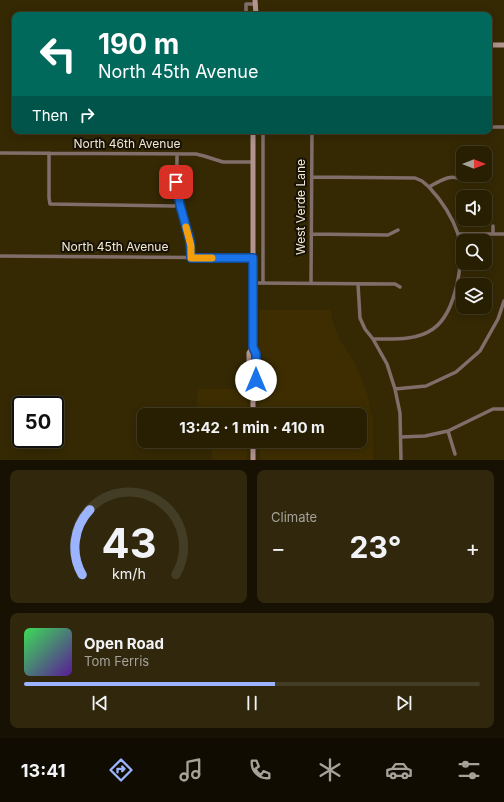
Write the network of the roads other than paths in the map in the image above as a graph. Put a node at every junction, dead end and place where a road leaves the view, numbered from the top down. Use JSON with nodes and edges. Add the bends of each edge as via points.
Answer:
{"nodes":[{"id":1,"x":256,"y":2,"type":"edge"},
{"id":2,"x":246,"y":12,"type":"edge"},
{"id":3,"x":492,"y":45,"type":"edge"},
{"id":4,"x":504,"y":45,"type":"edge"},
{"id":5,"x":492,"y":127,"type":"edge"},
{"id":6,"x":504,"y":127,"type":"edge"},
{"id":7,"x":253,"y":134,"type":"edge"},
{"id":8,"x":263,"y":134,"type":"edge"},
{"id":9,"x":312,"y":134,"type":"edge"},
{"id":10,"x":0,"y":153,"type":"edge"},
{"id":11,"x":49,"y":153,"type":"junction"},
{"id":12,"x":176,"y":154,"type":"junction"},
{"id":13,"x":253,"y":162,"type":"junction"},
{"id":14,"x":312,"y":177,"type":"junction"},
{"id":15,"x":456,"y":177,"type":"edge"},
{"id":16,"x":429,"y":187,"type":"junction"},
{"id":17,"x":180,"y":205,"type":"junction"},
{"id":18,"x":493,"y":226,"type":"dead end"},
{"id":19,"x":398,"y":230,"type":"dead end"},
{"id":20,"x":311,"y":234,"type":"junction"},
{"id":21,"x":458,"y":234,"type":"edge"},
{"id":22,"x":493,"y":234,"type":"joint"},
{"id":23,"x":504,"y":234,"type":"edge"},
{"id":24,"x":0,"y":256,"type":"edge"},
{"id":25,"x":191,"y":258,"type":"junction"},
{"id":26,"x":253,"y":258,"type":"junction"},
{"id":27,"x":459,"y":270,"type":"edge"},
{"id":28,"x":253,"y":283,"type":"junction"},
{"id":29,"x":264,"y":283,"type":"junction"},
{"id":30,"x":311,"y":283,"type":"junction"},
{"id":31,"x":358,"y":284,"type":"junction"},
{"id":32,"x":400,"y":287,"type":"dead end"},
{"id":33,"x":504,"y":301,"type":"edge"},
{"id":34,"x":373,"y":339,"type":"junction"},
{"id":35,"x":395,"y":389,"type":"junction"},
{"id":36,"x":252,"y":408,"type":"edge"},
{"id":37,"x":504,"y":409,"type":"edge"},
{"id":38,"x":448,"y":431,"type":"junction"},
{"id":39,"x":401,"y":437,"type":"junction"},
{"id":40,"x":253,"y":448,"type":"edge"},
{"id":41,"x":455,"y":454,"type":"dead end"},
{"id":42,"x":253,"y":460,"type":"edge"},
{"id":43,"x":401,"y":460,"type":"edge"}],
"edges":[{"from":1,"to":2,"type":"street","via":[[246,4]]},
{"from":3,"to":4,"type":"main road"},
{"from":5,"to":6,"type":"street"},
{"from":7,"to":13,"type":"main road"},
{"from":8,"to":29,"type":"street"},
{"from":9,"to":14,"type":"street","name":"West Verde Lane"},
{"from":10,"to":11,"type":"street","name":"North 46th Avenue"},
{"from":11,"to":12,"type":"street","name":"North 46th Avenue"},
{"from":11,"to":17,"type":"street","via":[[50,204]]},
{"from":12,"to":13,"type":"street","name":"North 46th Avenue","via":[[204,156],[223,162]]},
{"from":12,"to":17,"type":"street"},
{"from":13,"to":26,"type":"main road"},
{"from":14,"to":16,"type":"street","via":[[415,178]]},
{"from":14,"to":20,"type":"street","name":"West Verde Lane"},
{"from":15,"to":16,"type":"street"},
{"from":16,"to":21,"type":"street","via":[[446,209]]},
{"from":17,"to":25,"type":"street","via":[[190,241]]},
{"from":18,"to":22,"type":"street"},
{"from":19,"to":20,"type":"street","via":[[388,235]]},
{"from":20,"to":30,"type":"street","name":"West Verde Lane"},
{"from":22,"to":23,"type":"street"},
{"from":24,"to":25,"type":"street","name":"North 45th Avenue"},
{"from":25,"to":26,"type":"street","name":"North 45th Avenue"},
{"from":26,"to":28,"type":"main road"},
{"from":27,"to":34,"type":"street","via":[[459,279],[443,320],[432,330],[399,339]]},
{"from":28,"to":29,"type":"street"},
{"from":28,"to":36,"type":"main road","via":[[256,380],[253,386]]},
{"from":29,"to":30,"type":"street"},
{"from":30,"to":31,"type":"street"},
{"from":31,"to":32,"type":"street","via":[[395,284]]},
{"from":31,"to":34,"type":"street","via":[[360,318]]},
{"from":33,"to":35,"type":"street","via":[[498,319],[480,351],[456,372],[426,386]]},
{"from":34,"to":35,"type":"street","via":[[387,364]]},
{"from":35,"to":39,"type":"street"},
{"from":37,"to":38,"type":"street","via":[[492,409]]},
{"from":38,"to":39,"type":"street","via":[[425,436]]},
{"from":38,"to":41,"type":"street"},
{"from":39,"to":43,"type":"street"},
{"from":40,"to":42,"type":"main road"}]}
